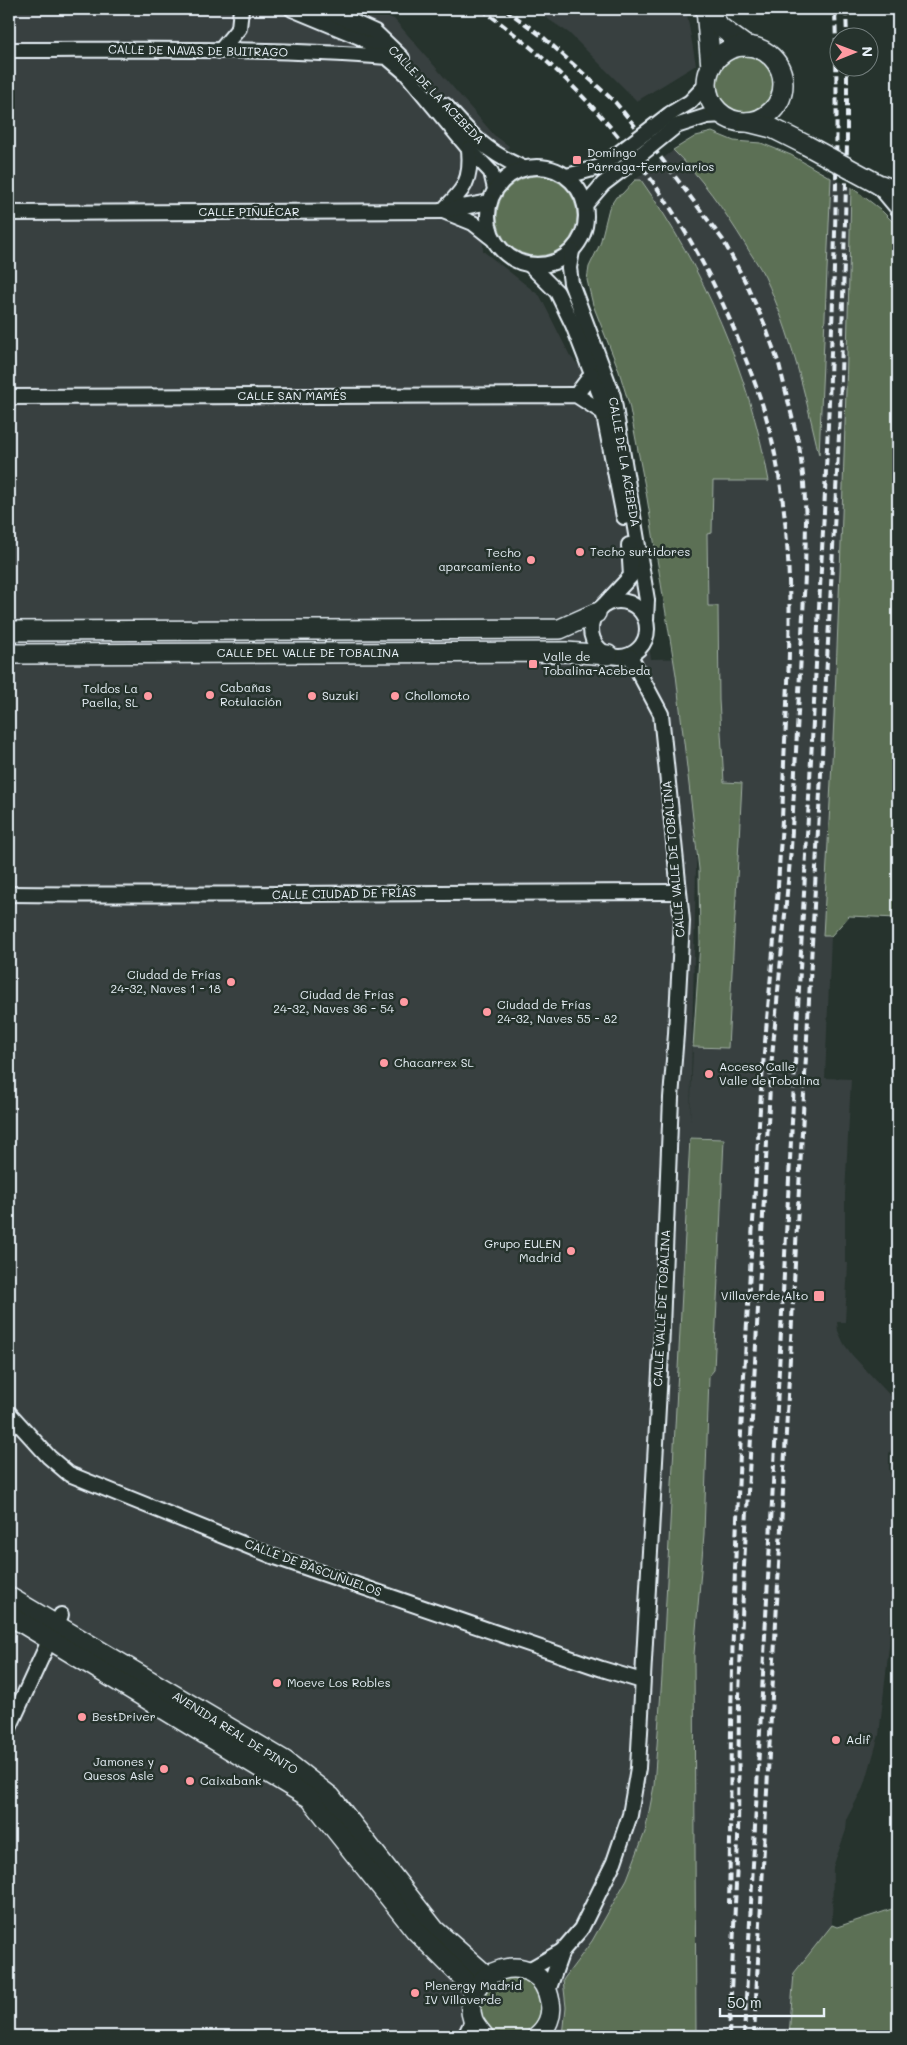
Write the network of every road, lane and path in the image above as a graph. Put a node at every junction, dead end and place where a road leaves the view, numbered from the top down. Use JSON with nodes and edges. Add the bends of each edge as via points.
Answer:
{"nodes":[{"id":1,"x":241,"y":9,"type":"edge"},
{"id":2,"x":292,"y":9,"type":"edge"},
{"id":3,"x":324,"y":9,"type":"edge"},
{"id":4,"x":707,"y":9,"type":"edge"},
{"id":5,"x":746,"y":46,"type":"junction"},
{"id":6,"x":9,"y":50,"type":"edge"},
{"id":7,"x":220,"y":51,"type":"junction"},
{"id":8,"x":388,"y":57,"type":"junction"},
{"id":9,"x":709,"y":75,"type":"junction"},
{"id":10,"x":778,"y":104,"type":"junction"},
{"id":11,"x":723,"y":116,"type":"junction"},
{"id":12,"x":673,"y":120,"type":"junction"},
{"id":13,"x":748,"y":122,"type":"junction"},
{"id":14,"x":806,"y":144,"type":"junction"},
{"id":15,"x":469,"y":149,"type":"junction"},
{"id":16,"x":523,"y":168,"type":"junction"},
{"id":17,"x":567,"y":176,"type":"junction"},
{"id":18,"x":878,"y":184,"type":"junction"},
{"id":19,"x":495,"y":189,"type":"junction"},
{"id":20,"x":898,"y":191,"type":"edge"},
{"id":21,"x":489,"y":202,"type":"junction"},
{"id":22,"x":585,"y":205,"type":"junction"},
{"id":23,"x":898,"y":209,"type":"edge"},
{"id":24,"x":442,"y":211,"type":"junction"},
{"id":25,"x":9,"y":213,"type":"edge"},
{"id":26,"x":492,"y":238,"type":"junction"},
{"id":27,"x":572,"y":250,"type":"junction"},
{"id":28,"x":530,"y":265,"type":"junction"},
{"id":29,"x":592,"y":374,"type":"junction"},
{"id":30,"x":576,"y":395,"type":"junction"},
{"id":31,"x":9,"y":397,"type":"edge"},
{"id":32,"x":604,"y":413,"type":"junction"},
{"id":33,"x":600,"y":609,"type":"junction"},
{"id":34,"x":646,"y":620,"type":"junction"},
{"id":35,"x":9,"y":631,"type":"edge"},
{"id":36,"x":9,"y":654,"type":"edge"},
{"id":37,"x":608,"y":655,"type":"junction"},
{"id":38,"x":630,"y":656,"type":"junction"},
{"id":39,"x":679,"y":892,"type":"junction"},
{"id":40,"x":9,"y":894,"type":"edge"},
{"id":41,"x":9,"y":1413,"type":"edge"},
{"id":42,"x":9,"y":1597,"type":"edge"},
{"id":43,"x":9,"y":1615,"type":"edge"},
{"id":44,"x":56,"y":1627,"type":"junction"},
{"id":45,"x":642,"y":1681,"type":"junction"},
{"id":46,"x":9,"y":1728,"type":"edge"},
{"id":47,"x":562,"y":1950,"type":"junction"},
{"id":48,"x":527,"y":1971,"type":"junction"},
{"id":49,"x":481,"y":1983,"type":"junction"},
{"id":50,"x":548,"y":1991,"type":"junction"},
{"id":51,"x":469,"y":2028,"type":"edge"},
{"id":52,"x":542,"y":2034,"type":"edge"},
{"id":53,"x":484,"y":2036,"type":"edge"}],
"edges":[{"from":1,"to":7,"type":"street","via":[[239,28]]},
{"from":2,"to":8,"type":"street","name":"CALLE DE LA ACEBEDA","via":[[362,38]]},
{"from":3,"to":16,"type":"street","name":"CALLE DE LA ACEBEDA","via":[[375,32],[412,68],[474,139],[501,158]]},
{"from":4,"to":5,"type":"main road","via":[[720,27]]},
{"from":4,"to":9,"type":"main road"},
{"from":5,"to":9,"type":"main road","via":[[726,51],[717,58]]},
{"from":5,"to":10,"type":"main road","via":[[759,49],[778,66],[782,92]]},
{"from":6,"to":7,"type":"street","name":"CALLE DE NAVAS DE BUITRAGO"},
{"from":7,"to":8,"type":"street","name":"CALLE DE NAVAS DE BUITRAGO"},
{"from":8,"to":15,"type":"street","name":"CALLE DE LA ACEBEDA","via":[[406,73]]},
{"from":9,"to":11,"type":"main road","via":[[711,102]]},
{"from":9,"to":12,"type":"street"},
{"from":10,"to":13,"type":"main road","via":[[759,120]]},
{"from":10,"to":14,"type":"main road","via":[[783,118]]},
{"from":11,"to":12,"type":"street"},
{"from":11,"to":13,"type":"main road"},
{"from":12,"to":17,"type":"street","bridge":true,"via":[[600,167]]},
{"from":12,"to":22,"type":"street","bridge":true,"via":[[603,184]]},
{"from":13,"to":14,"type":"main road","via":[[772,128]]},
{"from":14,"to":18,"type":"main road","bridge":true},
{"from":15,"to":19,"type":"street","name":"CALLE DE LA ACEBEDA","via":[[491,172]]},
{"from":15,"to":24,"type":"street","name":"CALLE DE LA ACEBEDA","via":[[471,167],[467,182],[460,194]]},
{"from":16,"to":17,"type":"street","via":[[546,167]]},
{"from":16,"to":19,"type":"street","via":[[507,176]]},
{"from":17,"to":22,"type":"street","via":[[582,194]]},
{"from":18,"to":20,"type":"main road"},
{"from":18,"to":23,"type":"street"},
{"from":19,"to":21,"type":"street"},
{"from":21,"to":24,"type":"street","name":"CALLE PIÑUÉCAR"},
{"from":21,"to":26,"type":"street"},
{"from":22,"to":27,"type":"street","via":[[584,229]]},
{"from":24,"to":25,"type":"street","name":"CALLE PIÑUÉCAR"},
{"from":24,"to":26,"type":"street","via":[[473,223]]},
{"from":26,"to":28,"type":"street","via":[[508,256]]},
{"from":27,"to":28,"type":"street","via":[[553,263]]},
{"from":27,"to":34,"type":"street","name":"CALLE DE LA ACEBEDA","via":[[571,283],[613,396],[647,600]]},
{"from":28,"to":29,"type":"street","name":"CALLE DE LA ACEBEDA","via":[[558,292]]},
{"from":29,"to":30,"type":"street"},
{"from":29,"to":32,"type":"street","name":"CALLE DE LA ACEBEDA"},
{"from":30,"to":31,"type":"street","name":"CALLE SAN MAMÉS"},
{"from":30,"to":32,"type":"street"},
{"from":32,"to":33,"type":"street","name":"CALLE DE LA ACEBEDA","via":[[631,553],[631,576]]},
{"from":33,"to":34,"type":"street","via":[[611,602],[631,603],[642,611]]},
{"from":33,"to":35,"type":"main road","name":"CALLE DEL VALLE DE TOBALINA","via":[[560,628]]},
{"from":33,"to":37,"type":"street","via":[[591,625],[592,635],[599,649]]},
{"from":34,"to":38,"type":"street","via":[[648,632],[643,645]]},
{"from":36,"to":37,"type":"main road","name":"CALLE DEL VALLE DE TOBALINA","via":[[566,652]]},
{"from":37,"to":38,"type":"street","via":[[617,658]]},
{"from":38,"to":39,"type":"street","name":"CALLE VALLE DE TOBALINA","via":[[661,714]]},
{"from":39,"to":40,"type":"street","name":"CALLE CIUDAD DE FRÍAS"},
{"from":39,"to":45,"type":"street","name":"CALLE VALLE DE TOBALINA","via":[[681,953]]},
{"from":41,"to":45,"type":"street","name":"CALLE DE BASCUÑUELOS","via":[[69,1474],[275,1557]]},
{"from":42,"to":44,"type":"main road","name":"AVENIDA REAL DE PINTO"},
{"from":43,"to":44,"type":"main road","name":"AVENIDA REAL DE PINTO"},
{"from":44,"to":46,"type":"street"},
{"from":44,"to":49,"type":"main road","name":"AVENIDA REAL DE PINTO","via":[[286,1761],[330,1797]]},
{"from":45,"to":47,"type":"street","name":"CALLE VALLE DE TOBALINA","via":[[638,1768],[630,1815],[614,1862],[581,1929]]},
{"from":47,"to":48,"type":"street","name":"CALLE VALLE DE TOBALINA"},
{"from":47,"to":50,"type":"street","name":"CALLE VALLE DE TOBALINA"},
{"from":48,"to":49,"type":"main road","via":[[512,1967],[496,1970]]},
{"from":48,"to":50,"type":"main road","via":[[540,1979]]},
{"from":49,"to":51,"type":"main road","via":[[471,2006]]},
{"from":50,"to":52,"type":"main road","via":[[550,2018]]},
{"from":51,"to":53,"type":"main road"}]}
